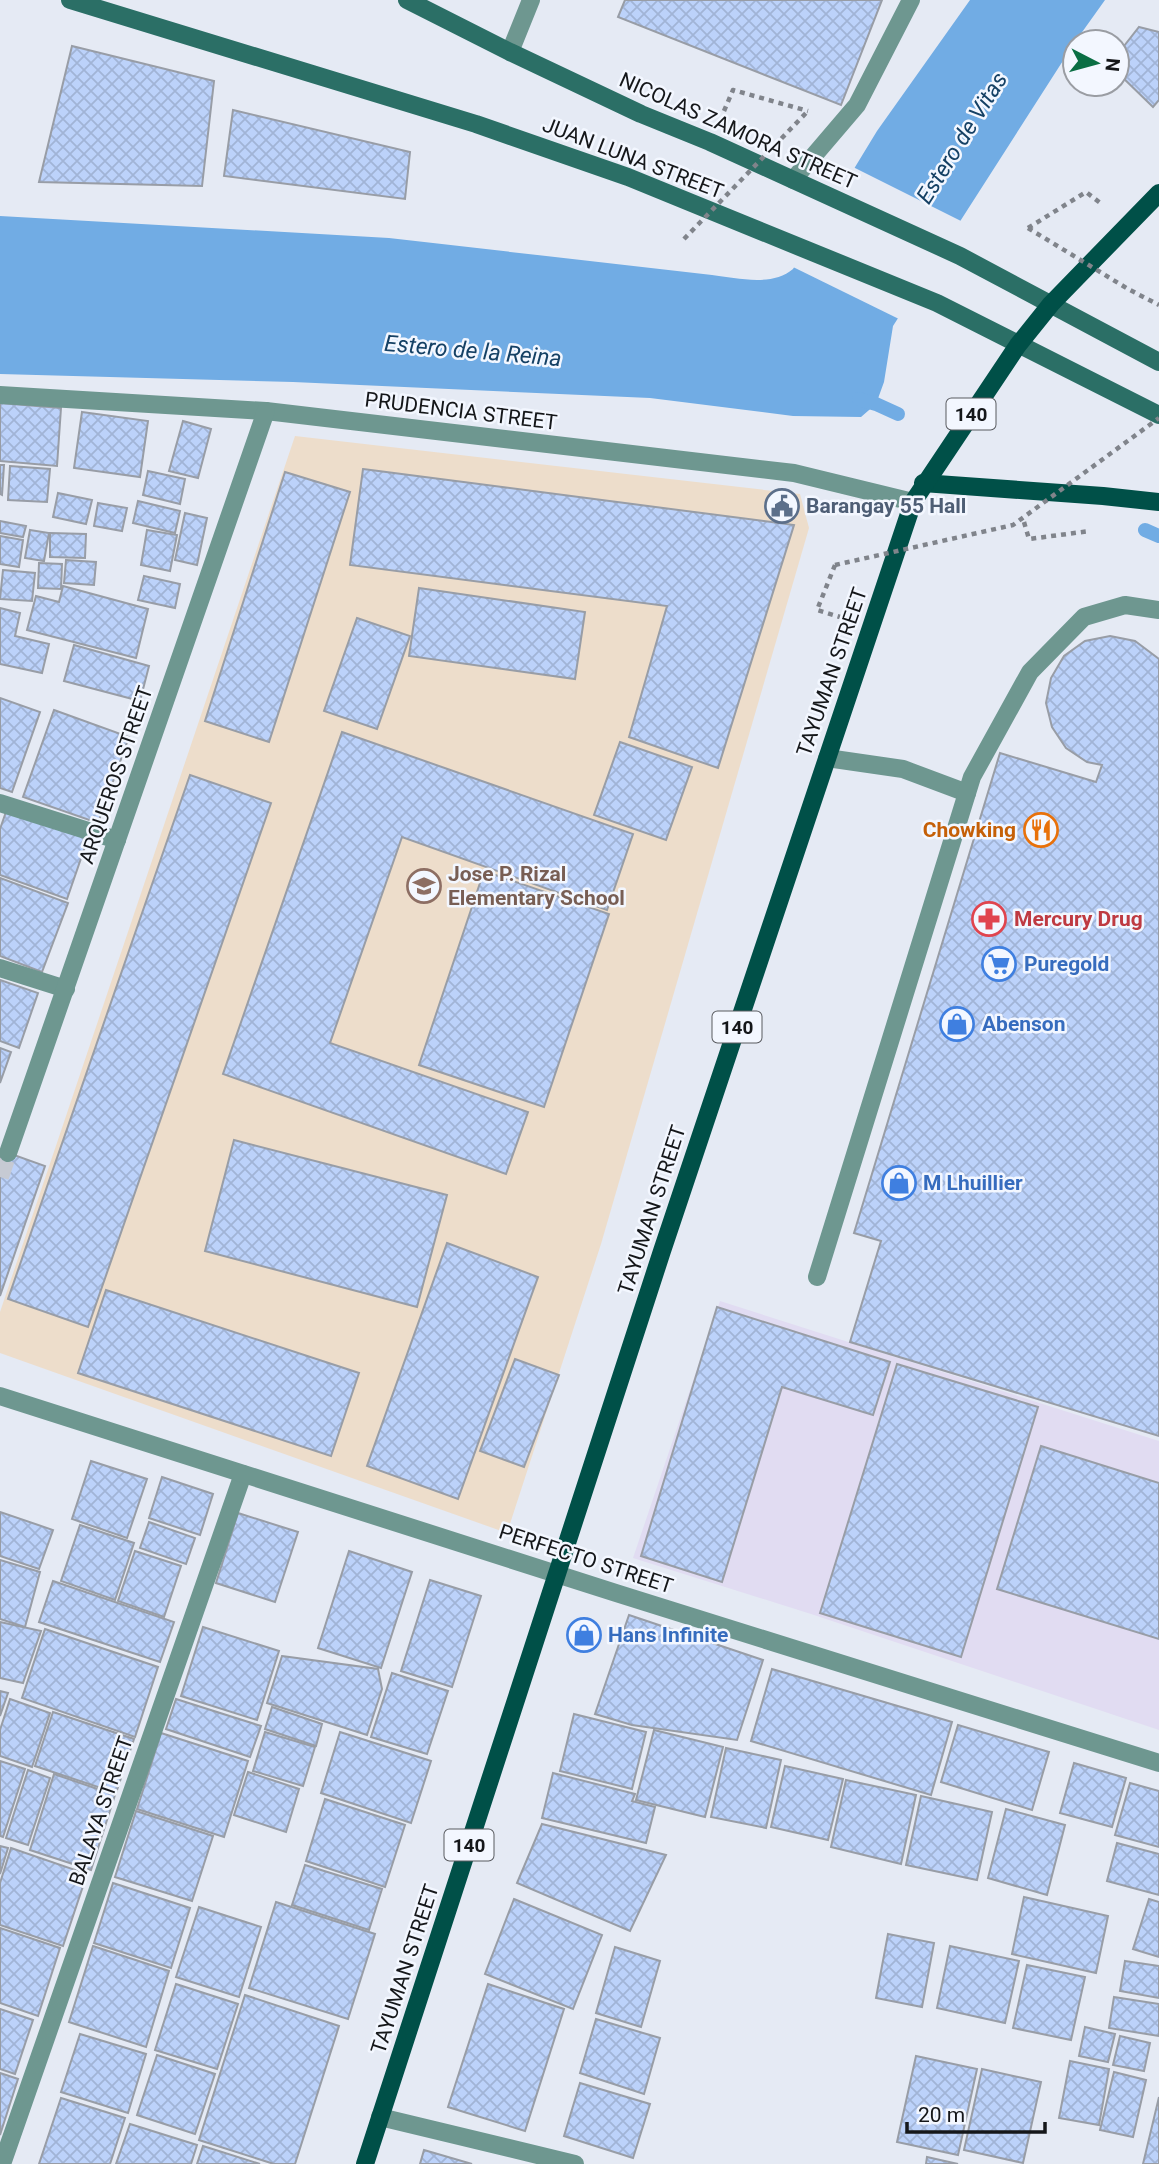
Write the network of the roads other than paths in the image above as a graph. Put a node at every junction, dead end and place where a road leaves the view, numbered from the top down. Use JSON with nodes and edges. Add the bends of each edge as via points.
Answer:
{"nodes":[{"id":1,"x":70,"y":0,"type":"edge"},
{"id":2,"x":407,"y":0,"type":"edge"},
{"id":3,"x":531,"y":0,"type":"edge"},
{"id":4,"x":911,"y":0,"type":"edge"},
{"id":5,"x":510,"y":52,"type":"junction"},
{"id":6,"x":793,"y":180,"type":"junction"},
{"id":7,"x":1159,"y":193,"type":"edge"},
{"id":8,"x":1051,"y":304,"type":"junction"},
{"id":9,"x":1018,"y":345,"type":"junction"},
{"id":10,"x":1159,"y":362,"type":"edge"},
{"id":11,"x":0,"y":395,"type":"edge"},
{"id":12,"x":266,"y":411,"type":"junction"},
{"id":13,"x":1159,"y":416,"type":"edge"},
{"id":14,"x":923,"y":484,"type":"junction"},
{"id":15,"x":913,"y":502,"type":"junction"},
{"id":16,"x":1159,"y":502,"type":"edge"},
{"id":17,"x":1159,"y":610,"type":"edge"},
{"id":18,"x":827,"y":758,"type":"junction"},
{"id":19,"x":967,"y":793,"type":"junction"},
{"id":20,"x":0,"y":803,"type":"edge"},
{"id":21,"x":117,"y":840,"type":"junction"},
{"id":22,"x":0,"y":968,"type":"edge"},
{"id":23,"x":66,"y":989,"type":"junction"},
{"id":24,"x":7,"y":1146,"type":"tunnel mouth"},
{"id":25,"x":817,"y":1278,"type":"dead end"},
{"id":26,"x":0,"y":1396,"type":"edge"},
{"id":27,"x":243,"y":1474,"type":"junction"},
{"id":28,"x":558,"y":1574,"type":"junction"},
{"id":29,"x":1159,"y":1763,"type":"edge"},
{"id":30,"x":380,"y":2117,"type":"junction"},
{"id":31,"x":2,"y":2164,"type":"edge"},
{"id":32,"x":365,"y":2164,"type":"edge"},
{"id":33,"x":575,"y":2164,"type":"edge"}],
"edges":[{"from":1,"to":9,"type":"main road","name":"JUAN LUNA STREET","via":[[476,124],[628,177],[937,303]]},
{"from":2,"to":5,"type":"main road","name":"NICOLAS ZAMORA STREET"},
{"from":3,"to":5,"type":"street"},
{"from":4,"to":6,"type":"street","via":[[858,106]]},
{"from":5,"to":6,"type":"main road","name":"NICOLAS ZAMORA STREET"},
{"from":6,"to":8,"type":"main road","name":"NICOLAS ZAMORA STREET","via":[[960,256]]},
{"from":7,"to":8,"type":"main road","number":"140"},
{"from":8,"to":9,"type":"main road","name":"TAYUMAN STREET","number":"140"},
{"from":8,"to":10,"type":"main road"},
{"from":9,"to":13,"type":"main road","name":"JUAN LUNA STREET"},
{"from":9,"to":14,"type":"main road","name":"TAYUMAN STREET","number":"140"},
{"from":11,"to":12,"type":"street","name":"PRUDENCIA STREET"},
{"from":12,"to":15,"type":"street","name":"PRUDENCIA STREET","via":[[794,473]]},
{"from":12,"to":21,"type":"street","name":"ARQUEROS STREET"},
{"from":14,"to":15,"type":"main road","name":"TAYUMAN STREET","number":"140"},
{"from":14,"to":16,"type":"main road"},
{"from":15,"to":18,"type":"main road","name":"TAYUMAN STREET","number":"140"},
{"from":17,"to":19,"type":"street","via":[[1125,605],[1084,617],[1030,672]]},
{"from":18,"to":19,"type":"street","via":[[903,769]]},
{"from":18,"to":28,"type":"main road","name":"TAYUMAN STREET","number":"140"},
{"from":19,"to":25,"type":"street"},
{"from":20,"to":21,"type":"street"},
{"from":21,"to":23,"type":"street","name":"ARQUEROS STREET"},
{"from":22,"to":23,"type":"street"},
{"from":23,"to":24,"type":"street","name":"ARQUEROS STREET"},
{"from":26,"to":27,"type":"street","name":"PERFECTO STREET"},
{"from":27,"to":28,"type":"street","name":"PERFECTO STREET"},
{"from":27,"to":31,"type":"street","name":"BALAYA STREET"},
{"from":28,"to":29,"type":"street","name":"PERFECTO STREET"},
{"from":28,"to":30,"type":"main road","name":"TAYUMAN STREET","number":"140"},
{"from":30,"to":32,"type":"main road","name":"TAYUMAN STREET","number":"140"},
{"from":30,"to":33,"type":"street"}]}
